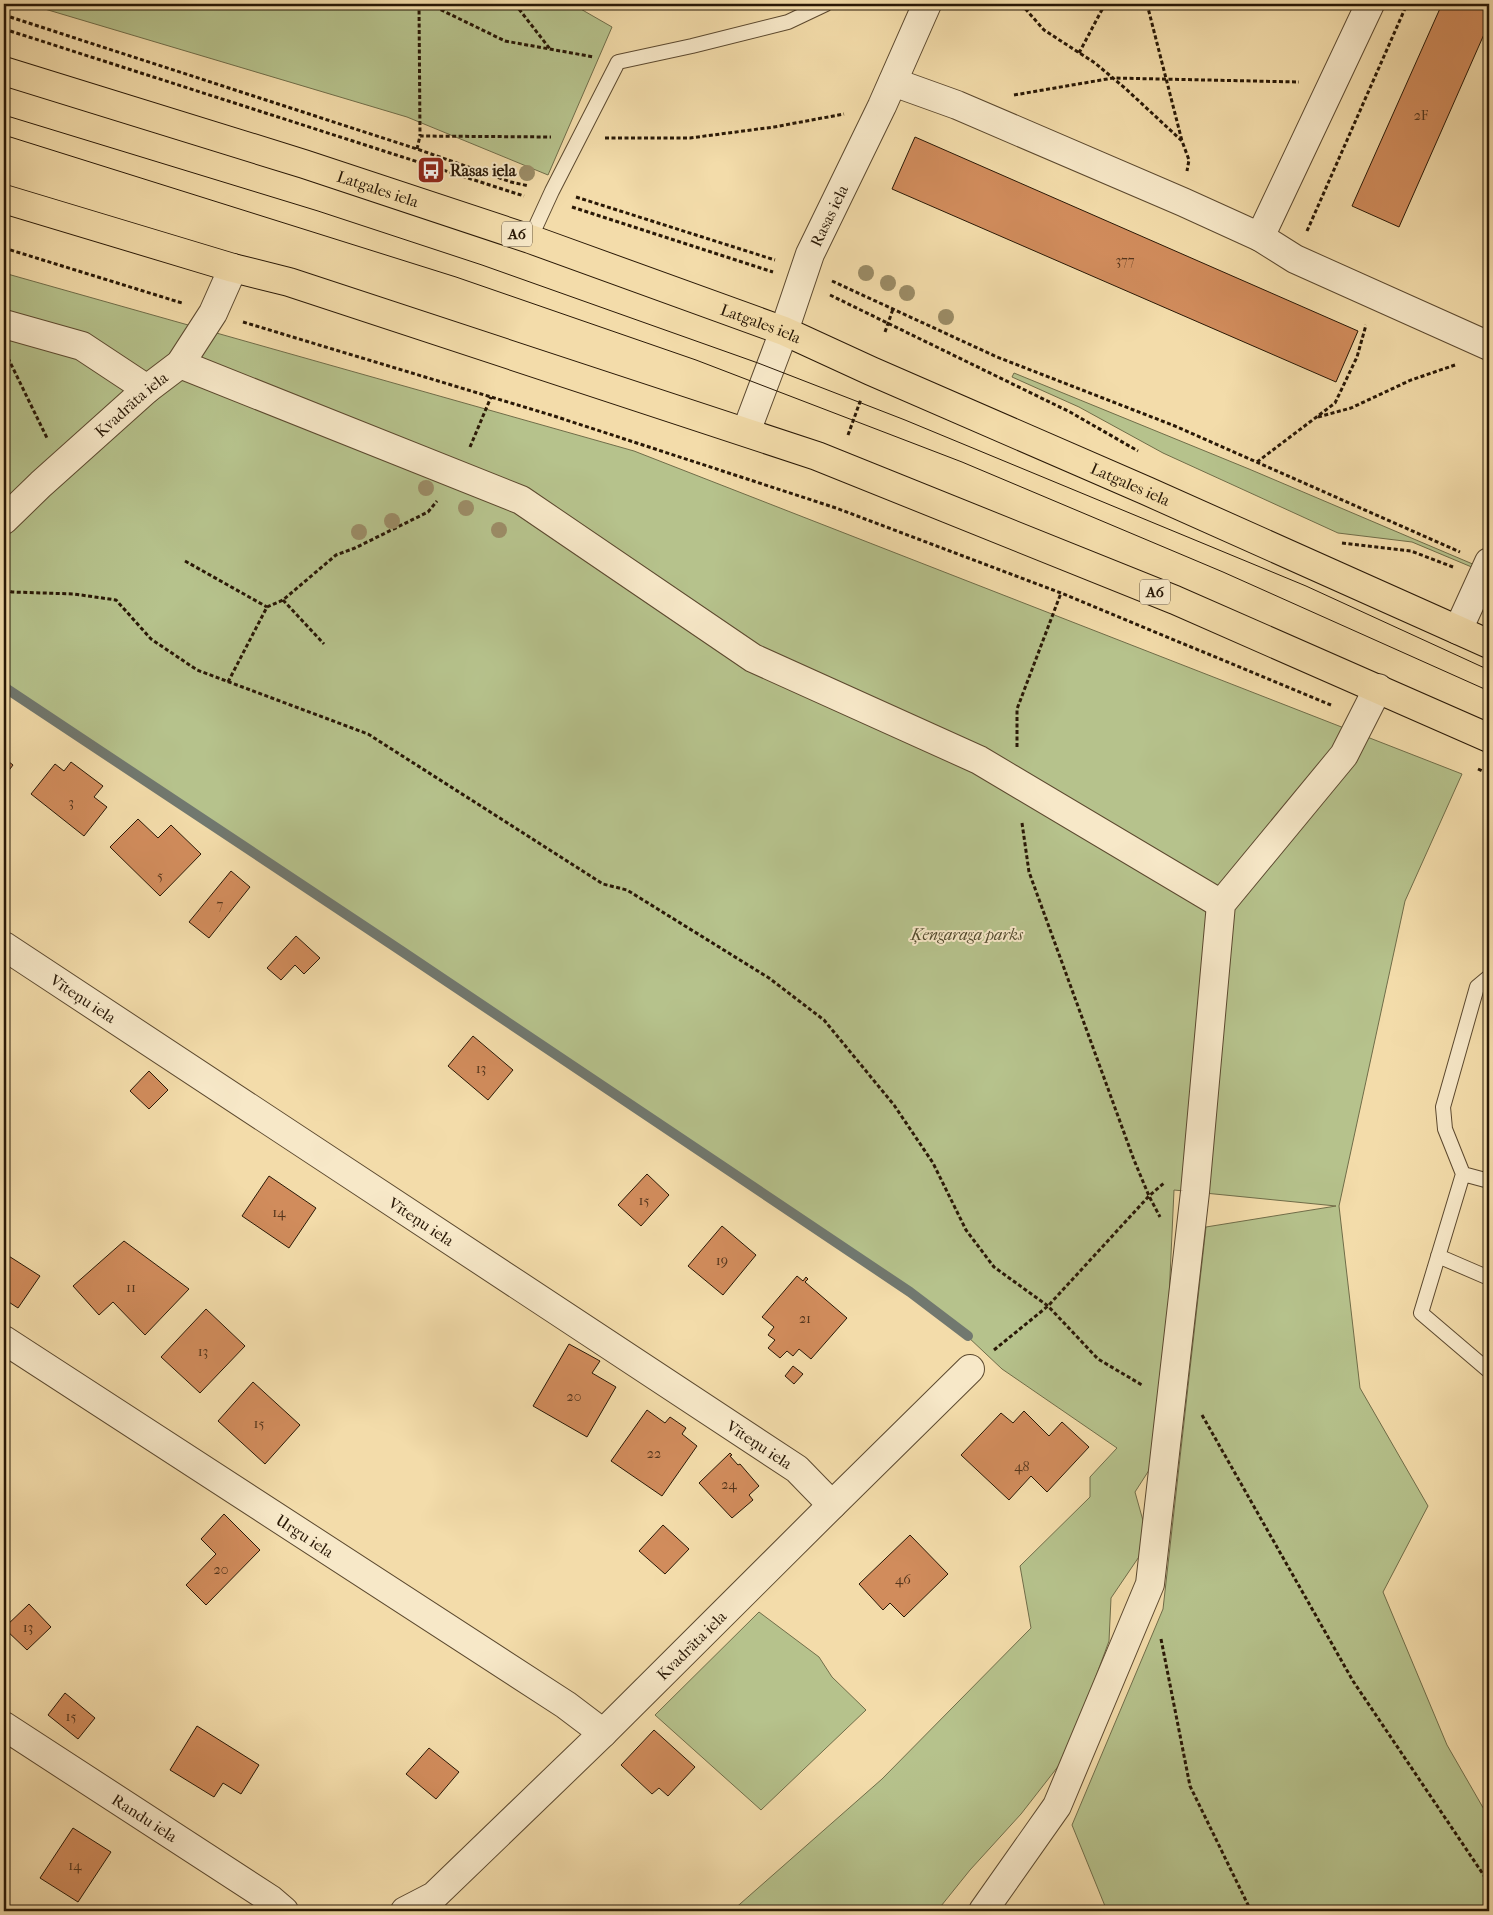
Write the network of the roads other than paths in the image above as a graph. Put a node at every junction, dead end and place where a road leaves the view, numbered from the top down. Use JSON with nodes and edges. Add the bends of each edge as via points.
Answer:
{"nodes":[{"id":1,"x":826,"y":4,"type":"edge"},
{"id":2,"x":927,"y":4,"type":"edge"},
{"id":3,"x":1370,"y":4,"type":"edge"},
{"id":4,"x":4,"y":71,"type":"edge"},
{"id":5,"x":893,"y":82,"type":"junction"},
{"id":6,"x":4,"y":199,"type":"edge"},
{"id":7,"x":1260,"y":237,"type":"junction"},
{"id":8,"x":530,"y":239,"type":"junction"},
{"id":9,"x":233,"y":268,"type":"junction"},
{"id":10,"x":4,"y":324,"type":"edge"},
{"id":11,"x":784,"y":331,"type":"junction"},
{"id":12,"x":1489,"y":346,"type":"edge"},
{"id":13,"x":180,"y":364,"type":"junction"},
{"id":14,"x":147,"y":389,"type":"junction"},
{"id":15,"x":746,"y":432,"type":"junction"},
{"id":16,"x":4,"y":520,"type":"edge"},
{"id":17,"x":1479,"y":559,"type":"edge"},
{"id":18,"x":1458,"y":630,"type":"junction"},
{"id":19,"x":1489,"y":644,"type":"edge"},
{"id":20,"x":1378,"y":688,"type":"junction"},
{"id":21,"x":1489,"y":738,"type":"edge"},
{"id":22,"x":1221,"y":904,"type":"junction"},
{"id":23,"x":4,"y":946,"type":"edge"},
{"id":24,"x":1489,"y":977,"type":"edge"},
{"id":25,"x":1463,"y":1174,"type":"junction"},
{"id":26,"x":1489,"y":1181,"type":"edge"},
{"id":27,"x":1438,"y":1256,"type":"junction"},
{"id":28,"x":1489,"y":1278,"type":"edge"},
{"id":29,"x":4,"y":1340,"type":"edge"},
{"id":30,"x":970,"y":1369,"type":"road end"},
{"id":31,"x":1489,"y":1371,"type":"edge"},
{"id":32,"x":832,"y":1505,"type":"junction"},
{"id":33,"x":4,"y":1726,"type":"edge"},
{"id":34,"x":603,"y":1733,"type":"junction"},
{"id":35,"x":284,"y":1911,"type":"edge"},
{"id":36,"x":405,"y":1911,"type":"edge"},
{"id":37,"x":983,"y":1911,"type":"edge"}],
"edges":[{"from":1,"to":8,"type":"lane","via":[[788,22],[618,62]]},
{"from":2,"to":5,"type":"street","name":"Rasas iela"},
{"from":3,"to":7,"type":"street"},
{"from":4,"to":8,"type":"highway","name":"Latgales iela","number":"A6","via":[[304,164]]},
{"from":5,"to":7,"type":"street","via":[[966,109]]},
{"from":5,"to":11,"type":"street","name":"Rasas iela","via":[[810,254]]},
{"from":6,"to":9,"type":"highway","number":"A6"},
{"from":7,"to":12,"type":"street","via":[[1295,259]]},
{"from":8,"to":11,"type":"highway","name":"Latgales iela","number":"A6"},
{"from":9,"to":13,"type":"street","name":"Kvadrāta iela","via":[[212,313]]},
{"from":9,"to":15,"type":"highway","number":"A6","via":[[289,282]]},
{"from":10,"to":14,"type":"street","via":[[82,346]]},
{"from":11,"to":15,"type":"street","name":"Rasas iela"},
{"from":11,"to":18,"type":"highway","name":"Latgales iela","number":"A6"},
{"from":13,"to":14,"type":"street","name":"Kvadrāta iela"},
{"from":13,"to":22,"type":"street","via":[[521,500],[753,658],[979,760]]},
{"from":14,"to":16,"type":"street","name":"Kvadrāta iela"},
{"from":15,"to":20,"type":"highway","number":"A6","via":[[817,456],[1156,592]]},
{"from":17,"to":18,"type":"street"},
{"from":18,"to":19,"type":"highway","name":"Latgales iela","number":"A6"},
{"from":20,"to":21,"type":"highway","number":"A6"},
{"from":20,"to":22,"type":"street","via":[[1344,755]]},
{"from":22,"to":37,"type":"street","via":[[1198,1153],[1150,1584],[1057,1806]]},
{"from":23,"to":32,"type":"street","name":"Vīteņu iela","via":[[797,1469]]},
{"from":24,"to":25,"type":"lane","via":[[1477,987],[1443,1107],[1445,1129]]},
{"from":25,"to":26,"type":"lane"},
{"from":25,"to":27,"type":"lane"},
{"from":27,"to":28,"type":"lane"},
{"from":27,"to":31,"type":"lane","via":[[1421,1313]]},
{"from":29,"to":34,"type":"street","name":"Urgu iela","via":[[566,1704]]},
{"from":30,"to":32,"type":"street","name":"Kvadrāta iela"},
{"from":32,"to":34,"type":"street","name":"Kvadrāta iela"},
{"from":33,"to":35,"type":"street","name":"Randu iela"},
{"from":34,"to":36,"type":"street","name":"Kvadrāta iela","via":[[434,1896]]}]}
